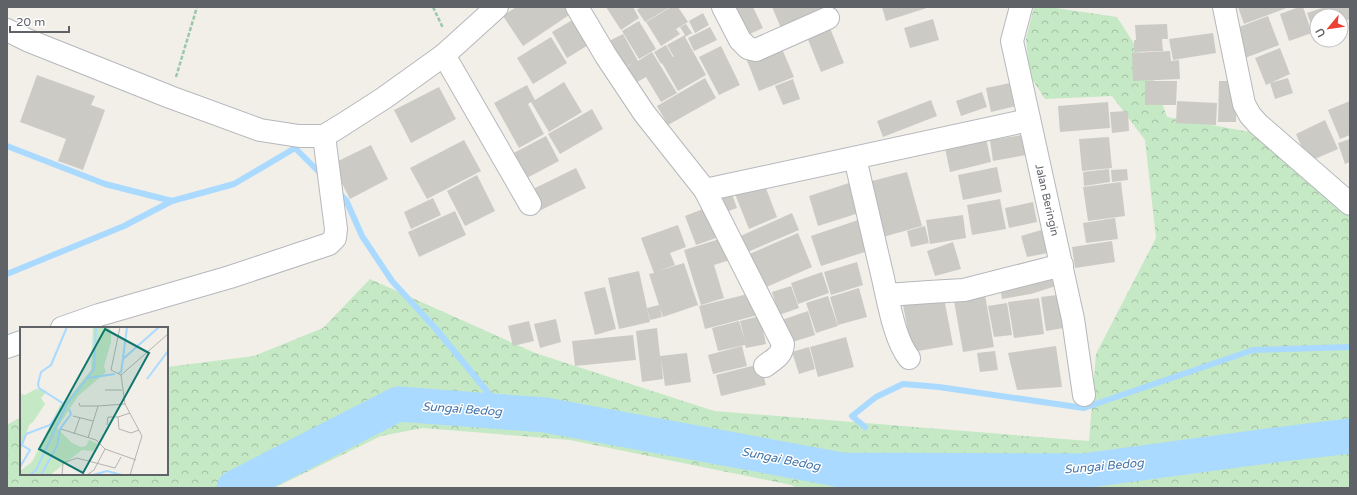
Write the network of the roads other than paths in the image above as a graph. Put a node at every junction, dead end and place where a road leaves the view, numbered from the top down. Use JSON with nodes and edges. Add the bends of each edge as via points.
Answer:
{"nodes":[{"id":1,"x":497,"y":7,"type":"edge"},
{"id":2,"x":576,"y":7,"type":"edge"},
{"id":3,"x":723,"y":7,"type":"edge"},
{"id":4,"x":1021,"y":7,"type":"edge"},
{"id":5,"x":1224,"y":7,"type":"edge"},
{"id":6,"x":828,"y":18,"type":"dead end"},
{"id":7,"x":7,"y":30,"type":"edge"},
{"id":8,"x":444,"y":55,"type":"junction"},
{"id":9,"x":1028,"y":120,"type":"junction"},
{"id":10,"x":324,"y":136,"type":"junction"},
{"id":11,"x":855,"y":158,"type":"junction"},
{"id":12,"x":705,"y":190,"type":"junction"},
{"id":13,"x":530,"y":204,"type":"dead end"},
{"id":14,"x":1350,"y":204,"type":"edge"},
{"id":15,"x":1062,"y":265,"type":"junction"},
{"id":16,"x":887,"y":295,"type":"junction"},
{"id":17,"x":65,"y":327,"type":"edge"},
{"id":18,"x":20,"y":342,"type":"edge"},
{"id":19,"x":7,"y":347,"type":"edge"},
{"id":20,"x":909,"y":358,"type":"dead end"},
{"id":21,"x":765,"y":366,"type":"dead end"},
{"id":22,"x":1084,"y":395,"type":"dead end"}],
"edges":[{"from":1,"to":8,"type":"street"},
{"from":2,"to":12,"type":"street","via":[[644,113]]},
{"from":3,"to":6,"type":"street","via":[[740,40],[748,48],[756,50]]},
{"from":4,"to":9,"type":"street","name":"Jalan Beringin","via":[[1012,42]]},
{"from":5,"to":14,"type":"street","via":[[1244,104],[1250,116]]},
{"from":7,"to":10,"type":"street","via":[[170,97],[260,130],[299,136]]},
{"from":8,"to":10,"type":"street","via":[[384,98]]},
{"from":8,"to":13,"type":"street"},
{"from":9,"to":11,"type":"street"},
{"from":9,"to":15,"type":"street","name":"Jalan Beringin"},
{"from":10,"to":17,"type":"street","via":[[336,229],[335,238],[329,244]]},
{"from":11,"to":12,"type":"street"},
{"from":11,"to":16,"type":"street"},
{"from":12,"to":21,"type":"street","via":[[783,344],[780,354]]},
{"from":15,"to":16,"type":"street","via":[[964,290]]},
{"from":15,"to":22,"type":"street","name":"Jalan Beringin"},
{"from":16,"to":20,"type":"street","via":[[902,349]]},
{"from":18,"to":19,"type":"street"}]}
